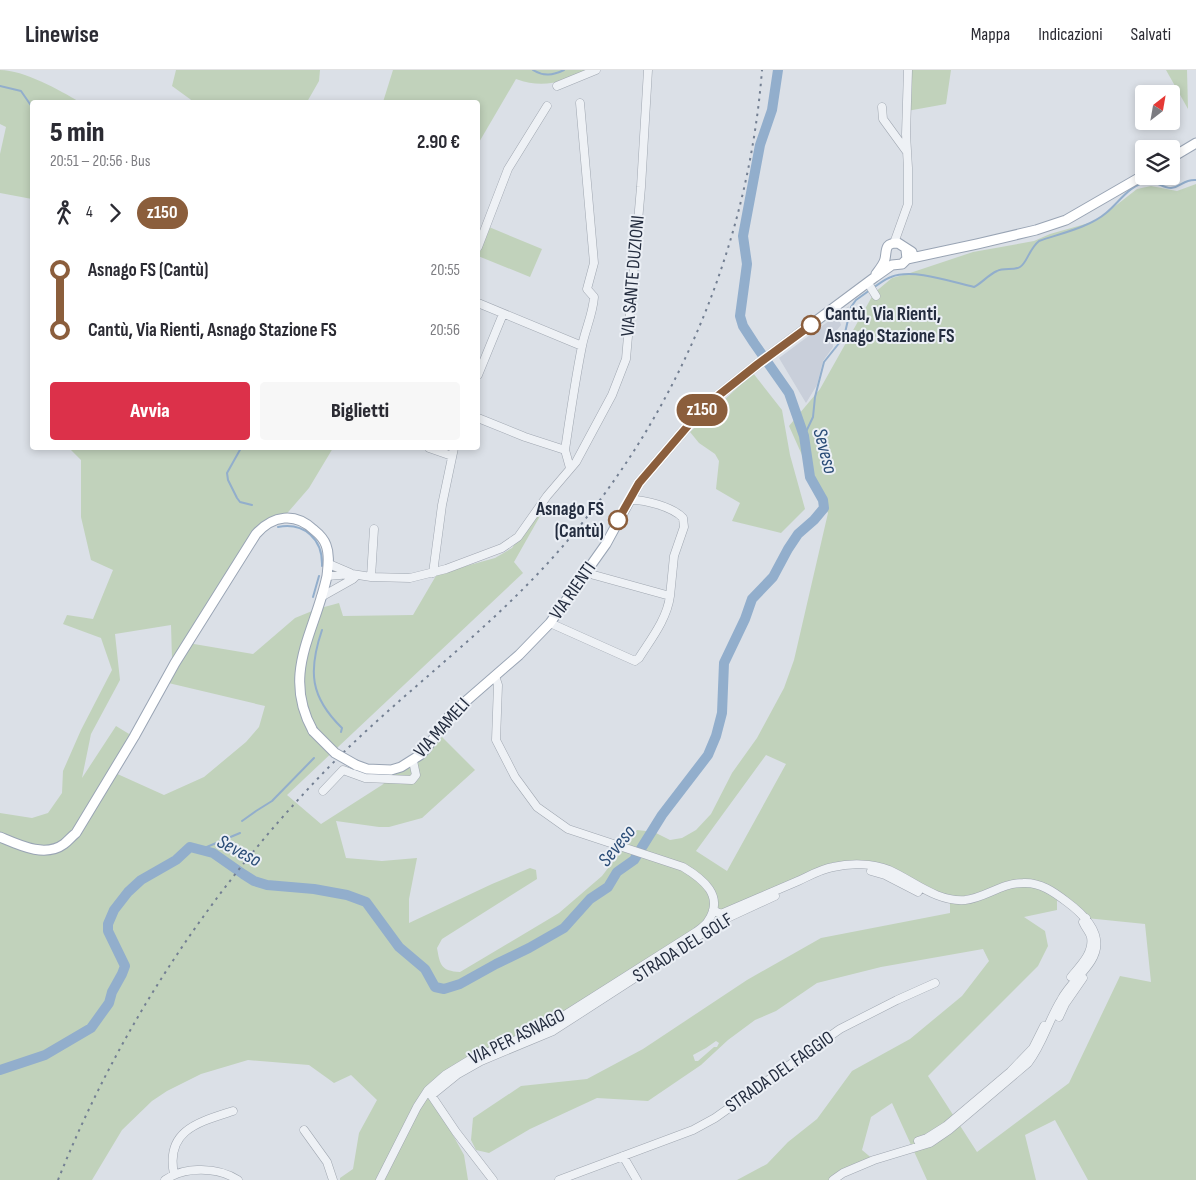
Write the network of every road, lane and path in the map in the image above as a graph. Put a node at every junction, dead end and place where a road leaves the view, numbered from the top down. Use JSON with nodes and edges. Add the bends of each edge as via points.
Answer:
{"nodes":[{"id":1,"x":596,"y":70,"type":"edge"},
{"id":2,"x":648,"y":70,"type":"edge"},
{"id":3,"x":908,"y":70,"type":"edge"},
{"id":4,"x":557,"y":86,"type":"dead end"},
{"id":5,"x":580,"y":103,"type":"dead end"},
{"id":6,"x":547,"y":106,"type":"dead end"},
{"id":7,"x":882,"y":107,"type":"dead end"},
{"id":8,"x":1196,"y":143,"type":"edge"},
{"id":9,"x":907,"y":152,"type":"junction"},
{"id":10,"x":1180,"y":153,"type":"edge"},
{"id":11,"x":1135,"y":179,"type":"edge"},
{"id":12,"x":898,"y":229,"type":"junction"},
{"id":13,"x":480,"y":242,"type":"edge"},
{"id":14,"x":894,"y":243,"type":"junction"},
{"id":15,"x":906,"y":252,"type":"junction"},
{"id":16,"x":889,"y":262,"type":"junction"},
{"id":17,"x":480,"y":304,"type":"edge"},
{"id":18,"x":503,"y":314,"type":"junction"},
{"id":19,"x":582,"y":346,"type":"junction"},
{"id":20,"x":480,"y":370,"type":"edge"},
{"id":21,"x":480,"y":419,"type":"edge"},
{"id":22,"x":440,"y":450,"type":"edge"},
{"id":23,"x":565,"y":450,"type":"junction"},
{"id":24,"x":453,"y":452,"type":"edge"},
{"id":25,"x":570,"y":468,"type":"junction"},
{"id":26,"x":629,"y":500,"type":"junction"},
{"id":27,"x":374,"y":529,"type":"dead end"},
{"id":28,"x":329,"y":564,"type":"junction"},
{"id":29,"x":587,"y":571,"type":"junction"},
{"id":30,"x":432,"y":573,"type":"junction"},
{"id":31,"x":354,"y":575,"type":"junction"},
{"id":32,"x":327,"y":576,"type":"junction"},
{"id":33,"x":371,"y":577,"type":"junction"},
{"id":34,"x":670,"y":596,"type":"junction"},
{"id":35,"x":321,"y":597,"type":"junction"},
{"id":36,"x":550,"y":623,"type":"junction"},
{"id":37,"x":495,"y":676,"type":"junction"},
{"id":38,"x":413,"y":761,"type":"junction"},
{"id":39,"x":323,"y":791,"type":"dead end"},
{"id":40,"x":0,"y":837,"type":"edge"},
{"id":41,"x":950,"y":898,"type":"junction"},
{"id":42,"x":713,"y":910,"type":"junction"},
{"id":43,"x":1086,"y":918,"type":"junction"},
{"id":44,"x":1097,"y":941,"type":"junction"},
{"id":45,"x":934,"y":983,"type":"dead end"},
{"id":46,"x":430,"y":1093,"type":"junction"},
{"id":47,"x":233,"y":1111,"type":"dead end"},
{"id":48,"x":304,"y":1130,"type":"dead end"},
{"id":49,"x":623,"y":1156,"type":"junction"},
{"id":50,"x":874,"y":1160,"type":"junction"},
{"id":51,"x":174,"y":1174,"type":"junction"},
{"id":52,"x":165,"y":1180,"type":"edge"},
{"id":53,"x":238,"y":1180,"type":"edge"},
{"id":54,"x":334,"y":1180,"type":"edge"},
{"id":55,"x":380,"y":1180,"type":"edge"},
{"id":56,"x":493,"y":1180,"type":"edge"},
{"id":57,"x":559,"y":1180,"type":"edge"},
{"id":58,"x":638,"y":1180,"type":"edge"},
{"id":59,"x":832,"y":1180,"type":"edge"},
{"id":60,"x":841,"y":1180,"type":"edge"}],
"edges":[{"from":1,"to":4,"type":"street"},
{"from":2,"to":25,"type":"street","name":"VIA SANTE DUZIONI","via":[[626,359],[612,394]]},
{"from":3,"to":9,"type":"street"},
{"from":5,"to":19,"type":"street","via":[[594,263],[587,289],[594,297],[593,309]]},
{"from":6,"to":13,"type":"street","via":[[508,169]]},
{"from":7,"to":9,"type":"street","via":[[883,119]]},
{"from":8,"to":10,"type":"main road"},
{"from":9,"to":12,"type":"street","via":[[908,204]]},
{"from":11,"to":15,"type":"main road","via":[[1066,220],[1036,230],[925,256]]},
{"from":12,"to":14,"type":"street"},
{"from":12,"to":15,"type":"street"},
{"from":14,"to":15,"type":"main road"},
{"from":14,"to":16,"type":"main road","via":[[886,249]]},
{"from":15,"to":16,"type":"main road","via":[[902,264]]},
{"from":16,"to":26,"type":"main road","name":"VIA RIENTI","via":[[872,287],[770,355],[704,407],[639,483]]},
{"from":17,"to":18,"type":"street"},
{"from":18,"to":19,"type":"street"},
{"from":18,"to":20,"type":"street"},
{"from":19,"to":23,"type":"street"},
{"from":21,"to":23,"type":"street"},
{"from":22,"to":24,"type":"street"},
{"from":23,"to":25,"type":"street"},
{"from":24,"to":30,"type":"street"},
{"from":25,"to":30,"type":"street","name":"VIA SANTE DUZIONI","via":[[518,537]]},
{"from":26,"to":29,"type":"main road","name":"VIA RIENTI","via":[[606,544]]},
{"from":26,"to":34,"type":"street","via":[[675,511],[683,518],[684,527],[674,556]]},
{"from":27,"to":33,"type":"street"},
{"from":28,"to":31,"type":"street"},
{"from":28,"to":32,"type":"main road"},
{"from":28,"to":40,"type":"main road","via":[[326,545],[308,524],[298,519],[283,518],[268,523],[256,534],[175,663],[76,833],[62,845],[46,850],[30,849]]},
{"from":29,"to":34,"type":"street"},
{"from":29,"to":36,"type":"main road","name":"VIA RIENTI"},
{"from":30,"to":33,"type":"street","name":"VIA SANTE DUZIONI","via":[[410,578]]},
{"from":31,"to":32,"type":"street"},
{"from":31,"to":33,"type":"street","name":"VIA SANTE DUZIONI"},
{"from":31,"to":35,"type":"street","via":[[353,579]]},
{"from":32,"to":35,"type":"main road"},
{"from":34,"to":36,"type":"street","via":[[659,626],[635,662]]},
{"from":35,"to":38,"type":"main road","name":"VIA MAMELI","bridge":true,"via":[[299,677],[300,697],[313,731],[335,753],[367,769],[391,770]]},
{"from":36,"to":37,"type":"main road","name":"VIA RIENTI"},
{"from":37,"to":38,"type":"main road","name":"VIA MAMELI","via":[[450,714],[426,749]]},
{"from":37,"to":42,"type":"street","via":[[498,685],[496,740],[515,778],[539,808],[568,829],[683,867],[699,876],[709,887],[714,900]]},
{"from":38,"to":39,"type":"street","via":[[416,775],[412,780],[364,778],[343,770]]},
{"from":41,"to":42,"type":"street","name":"STRADA DEL GOLF","via":[[934,895],[888,870],[852,864],[831,867],[721,914]]},
{"from":41,"to":43,"type":"street","name":"STRADA DEL GOLF","via":[[966,900],[1005,885],[1024,882],[1040,885]]},
{"from":41,"to":46,"type":"street","name":"STRADA DEL GOLF","via":[[930,899],[885,875],[870,871],[831,872],[723,920],[553,1031],[480,1061]]},
{"from":42,"to":46,"type":"street","name":"VIA PER ASNAGO","via":[[708,922],[696,932],[546,1027],[468,1061],[445,1075]]},
{"from":43,"to":44,"type":"street","name":"STRADA DEL GOLF"},
{"from":43,"to":50,"type":"street","via":[[1083,922],[1091,937],[1087,958],[1057,996],[1024,1059],[946,1126],[926,1138],[875,1154]]},
{"from":44,"to":50,"type":"street","via":[[1091,962],[1060,1001],[1044,1038],[1028,1063],[930,1143]]},
{"from":44,"to":60,"type":"street","via":[[1102,945],[1094,965],[1065,1004],[1039,1056],[1017,1079],[933,1146],[877,1164]]},
{"from":45,"to":49,"type":"street","name":"STRADA DEL FAGGIO","via":[[840,1029],[715,1118],[693,1130]]},
{"from":46,"to":55,"type":"street","name":"VIA PER ASNAGO","via":[[417,1106]]},
{"from":46,"to":56,"type":"street"},
{"from":47,"to":51,"type":"street","via":[[199,1122],[182,1135],[173,1149]]},
{"from":48,"to":54,"type":"street","via":[[327,1162]]},
{"from":49,"to":57,"type":"street","name":"STRADA DEL FAGGIO"},
{"from":49,"to":58,"type":"street"},
{"from":50,"to":59,"type":"street"},
{"from":51,"to":52,"type":"street"},
{"from":51,"to":53,"type":"street","via":[[211,1170]]}]}
